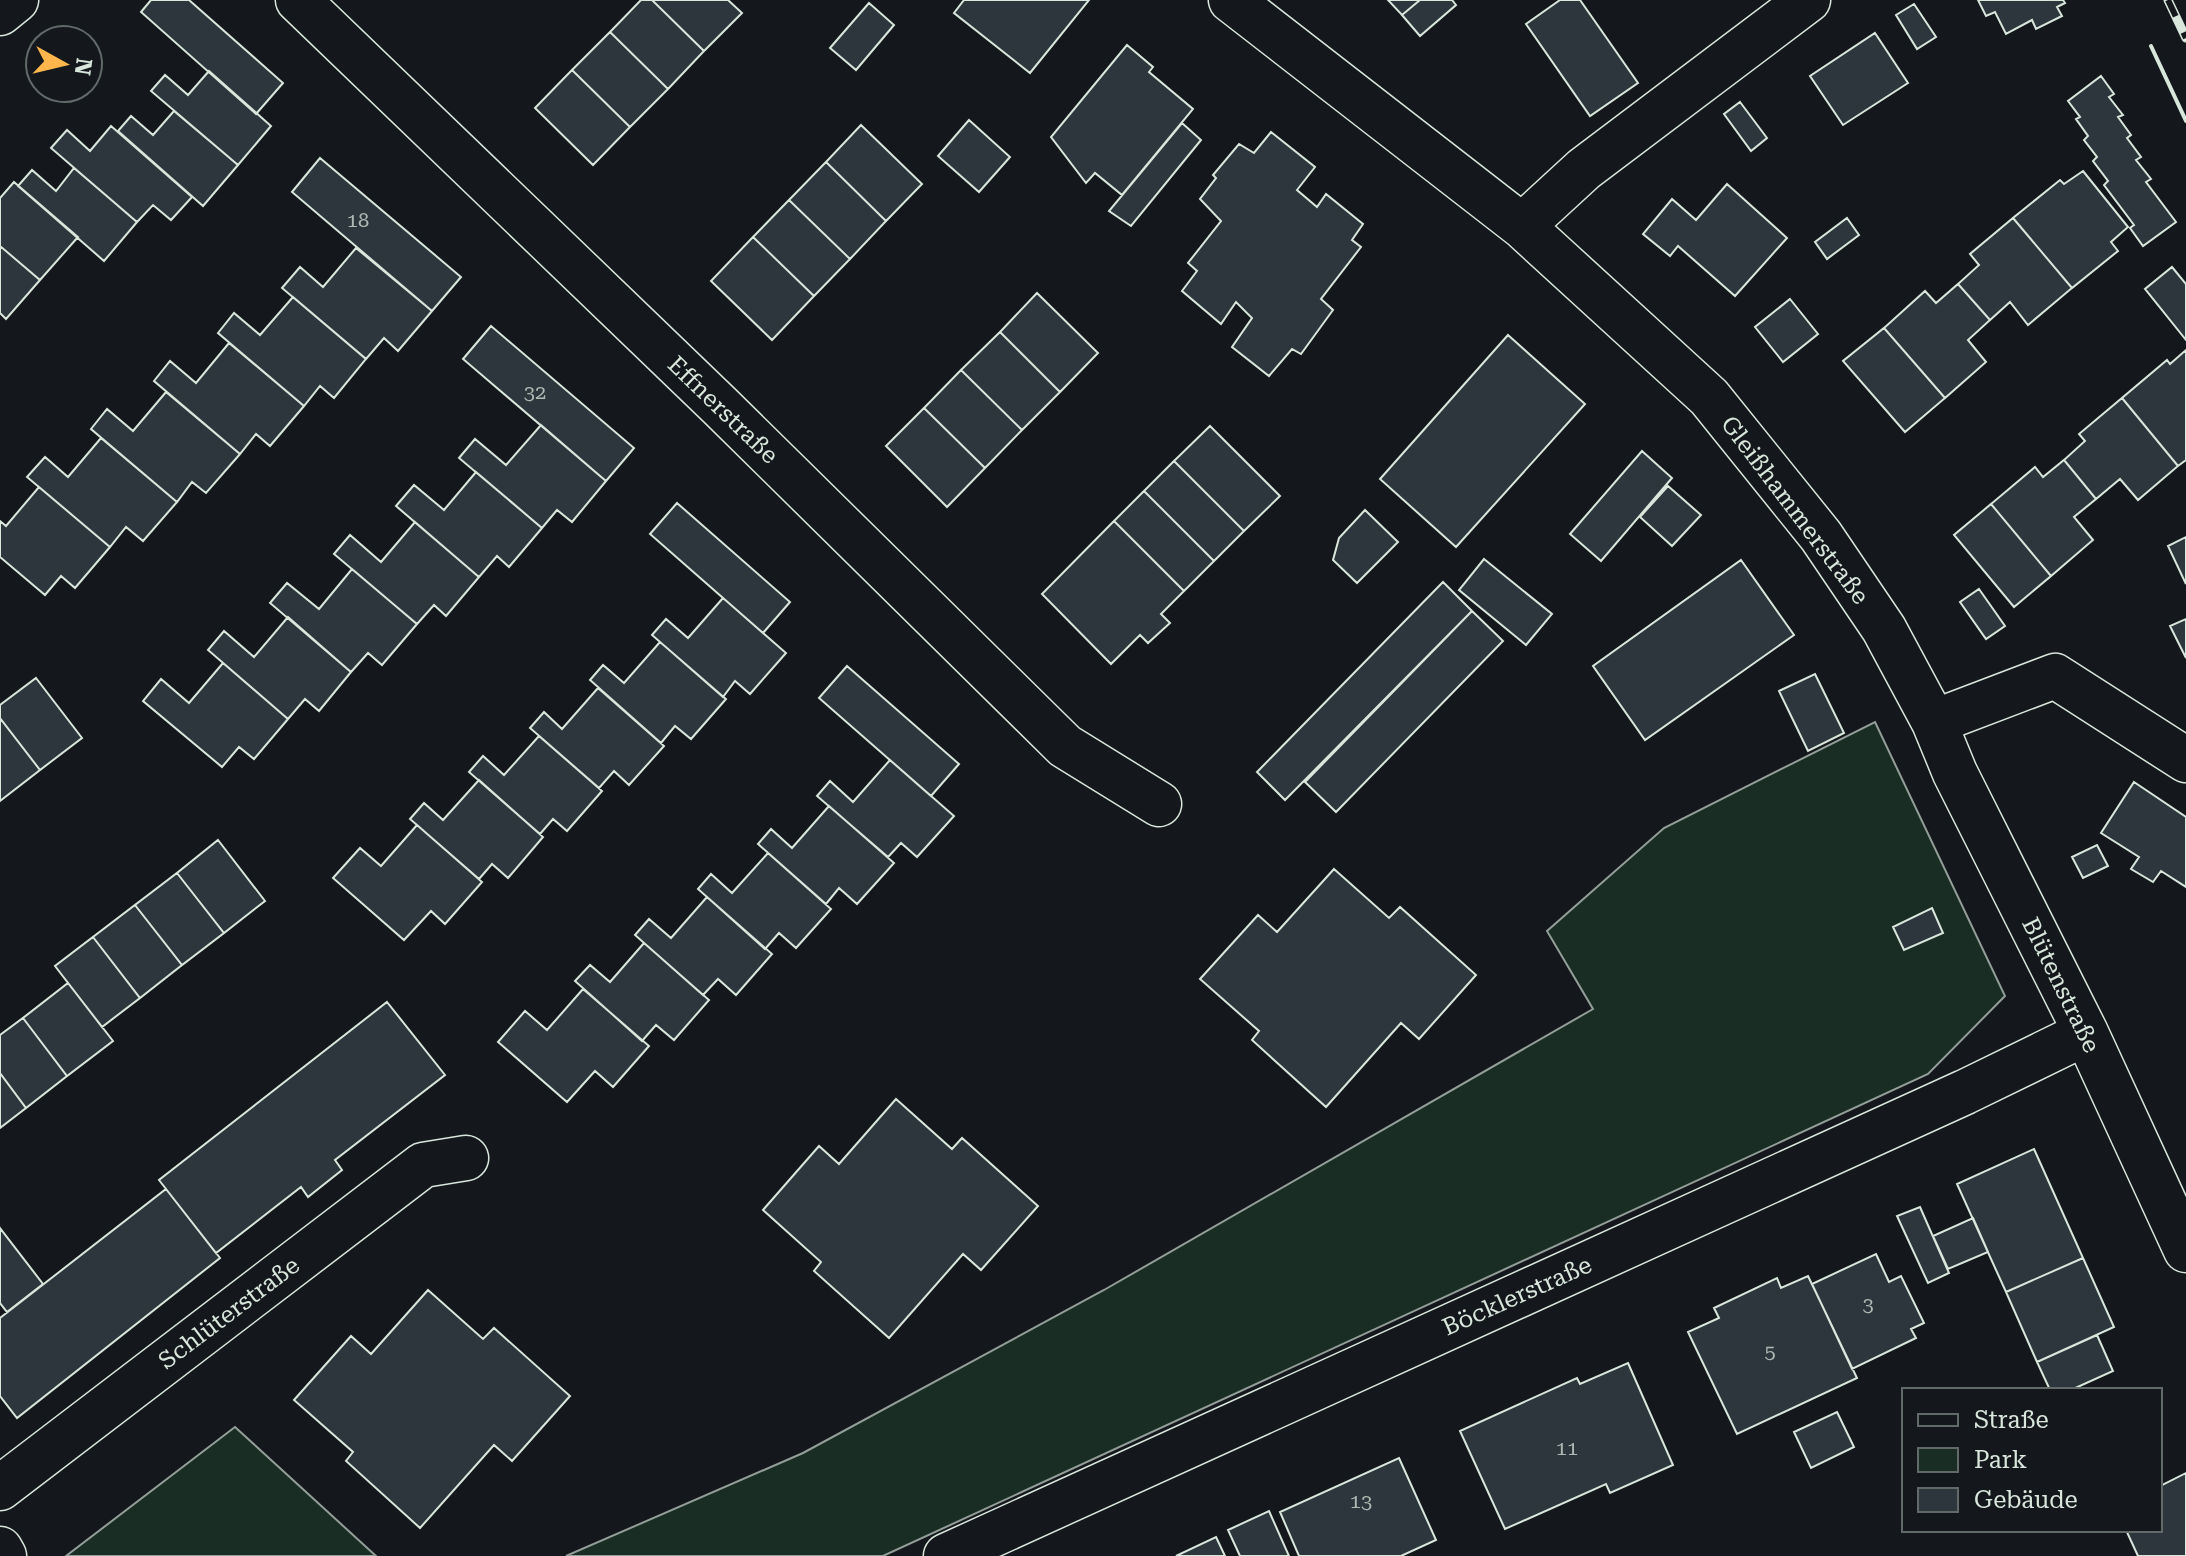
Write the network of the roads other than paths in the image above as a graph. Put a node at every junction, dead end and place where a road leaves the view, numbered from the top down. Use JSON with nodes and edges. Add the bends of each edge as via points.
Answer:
{"nodes":[{"id":1,"x":16,"y":0,"type":"edge"},
{"id":2,"x":298,"y":0,"type":"edge"},
{"id":3,"x":1231,"y":0,"type":"edge"},
{"id":4,"x":1808,"y":0,"type":"edge"},
{"id":5,"x":0,"y":13,"type":"edge"},
{"id":6,"x":1522,"y":226,"type":"junction"},
{"id":7,"x":1934,"y":722,"type":"junction"},
{"id":8,"x":2186,"y":760,"type":"edge"},
{"id":9,"x":1159,"y":804,"type":"dead end"},
{"id":10,"x":2086,"y":1033,"type":"junction"},
{"id":11,"x":466,"y":1158,"type":"dead end"},
{"id":12,"x":2186,"y":1250,"type":"edge"},
{"id":13,"x":0,"y":1488,"type":"edge"},
{"id":14,"x":0,"y":1549,"type":"edge"},
{"id":15,"x":4,"y":1556,"type":"edge"},
{"id":16,"x":946,"y":1556,"type":"edge"}],
"edges":[{"from":1,"to":5,"type":"street"},
{"from":2,"to":9,"type":"street","name":"Effnerstraße","via":[[1065,746]]},
{"from":3,"to":6,"type":"street","name":"Gleißhammerstraße"},
{"from":4,"to":6,"type":"street","via":[[1584,169]]},
{"from":6,"to":7,"type":"street","name":"Gleißhammerstraße","via":[[1709,397],[1821,536],[1884,629]]},
{"from":7,"to":8,"type":"street","via":[[2055,676]]},
{"from":7,"to":10,"type":"street","name":"Blütenstraße"},
{"from":10,"to":12,"type":"street","name":"Blütenstraße"},
{"from":10,"to":16,"type":"street","name":"Böcklerstraße"},
{"from":11,"to":13,"type":"street","name":"Schlüterstraße","via":[[423,1165]]},
{"from":14,"to":15,"type":"street"}]}
